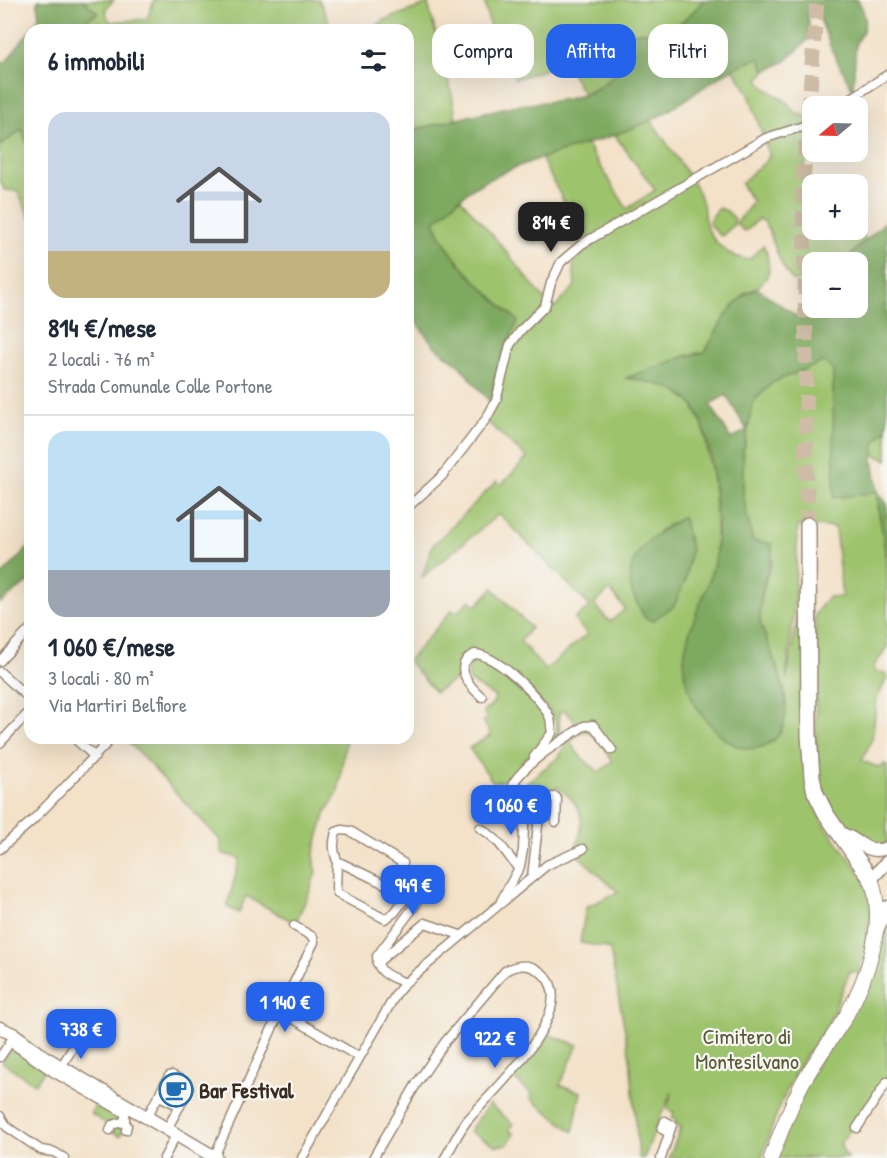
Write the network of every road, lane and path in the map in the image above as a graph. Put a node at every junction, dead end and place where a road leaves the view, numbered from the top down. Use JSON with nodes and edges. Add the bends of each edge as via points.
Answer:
{"nodes":[{"id":1,"x":887,"y":75,"type":"edge"},
{"id":2,"x":854,"y":96,"type":"edge"},
{"id":3,"x":802,"y":127,"type":"edge"},
{"id":4,"x":414,"y":502,"type":"edge"},
{"id":5,"x":808,"y":525,"type":"tunnel mouth"},
{"id":6,"x":24,"y":635,"type":"edge"},
{"id":7,"x":0,"y":661,"type":"edge"},
{"id":8,"x":0,"y":672,"type":"edge"},
{"id":9,"x":24,"y":694,"type":"edge"},
{"id":10,"x":482,"y":697,"type":"dead end"},
{"id":11,"x":24,"y":717,"type":"edge"},
{"id":12,"x":0,"y":743,"type":"edge"},
{"id":13,"x":81,"y":744,"type":"edge"},
{"id":14,"x":107,"y":744,"type":"edge"},
{"id":15,"x":612,"y":750,"type":"dead end"},
{"id":16,"x":95,"y":757,"type":"junction"},
{"id":17,"x":529,"y":764,"type":"junction"},
{"id":18,"x":556,"y":822,"type":"dead end"},
{"id":19,"x":480,"y":828,"type":"dead end"},
{"id":20,"x":839,"y":833,"type":"junction"},
{"id":21,"x":887,"y":848,"type":"edge"},
{"id":22,"x":0,"y":849,"type":"edge"},
{"id":23,"x":583,"y":849,"type":"dead end"},
{"id":24,"x":338,"y":861,"type":"junction"},
{"id":25,"x":887,"y":862,"type":"edge"},
{"id":26,"x":519,"y":869,"type":"junction"},
{"id":27,"x":887,"y":875,"type":"edge"},
{"id":28,"x":532,"y":877,"type":"junction"},
{"id":29,"x":871,"y":879,"type":"junction"},
{"id":30,"x":391,"y":887,"type":"junction"},
{"id":31,"x":406,"y":897,"type":"junction"},
{"id":32,"x":499,"y":904,"type":"junction"},
{"id":33,"x":887,"y":907,"type":"edge"},
{"id":34,"x":294,"y":926,"type":"dead end"},
{"id":35,"x":460,"y":935,"type":"junction"},
{"id":36,"x":875,"y":937,"type":"junction"},
{"id":37,"x":377,"y":963,"type":"junction"},
{"id":38,"x":405,"y":983,"type":"junction"},
{"id":39,"x":280,"y":1011,"type":"junction"},
{"id":40,"x":0,"y":1028,"type":"edge"},
{"id":41,"x":13,"y":1038,"type":"junction"},
{"id":42,"x":78,"y":1039,"type":"dead end"},
{"id":43,"x":0,"y":1057,"type":"edge"},
{"id":44,"x":359,"y":1057,"type":"junction"},
{"id":45,"x":61,"y":1067,"type":"junction"},
{"id":46,"x":887,"y":1082,"type":"edge"},
{"id":47,"x":159,"y":1096,"type":"junction"},
{"id":48,"x":180,"y":1107,"type":"junction"},
{"id":49,"x":0,"y":1116,"type":"edge"},
{"id":50,"x":147,"y":1117,"type":"junction"},
{"id":51,"x":857,"y":1128,"type":"dead end"},
{"id":52,"x":110,"y":1130,"type":"dead end"},
{"id":53,"x":172,"y":1132,"type":"junction"},
{"id":54,"x":669,"y":1133,"type":"dead end"},
{"id":55,"x":215,"y":1157,"type":"edge"},
{"id":56,"x":64,"y":1158,"type":"edge"},
{"id":57,"x":164,"y":1158,"type":"edge"},
{"id":58,"x":302,"y":1158,"type":"edge"},
{"id":59,"x":373,"y":1158,"type":"edge"},
{"id":60,"x":445,"y":1158,"type":"edge"},
{"id":61,"x":661,"y":1158,"type":"edge"},
{"id":62,"x":771,"y":1158,"type":"edge"}],
"edges":[{"from":1,"to":2,"type":"street"},
{"from":3,"to":4,"type":"street","via":[[756,143],[582,244],[561,262],[545,306],[510,345],[496,400],[486,419],[442,476]]},
{"from":5,"to":20,"type":"highway","via":[[811,769],[818,799]]},
{"from":6,"to":7,"type":"street"},
{"from":8,"to":9,"type":"street"},
{"from":10,"to":17,"type":"street","via":[[465,676],[466,661],[475,654],[496,661],[547,713],[552,733]]},
{"from":11,"to":12,"type":"street"},
{"from":13,"to":16,"type":"street"},
{"from":14,"to":16,"type":"street"},
{"from":15,"to":17,"type":"street","via":[[593,725],[584,726]]},
{"from":16,"to":22,"type":"street"},
{"from":17,"to":26,"type":"street","via":[[513,783],[520,789],[525,805]]},
{"from":18,"to":28,"type":"street","via":[[557,799],[549,797],[540,808]]},
{"from":19,"to":26,"type":"street","via":[[504,847]]},
{"from":20,"to":21,"type":"main road","via":[[869,849]]},
{"from":20,"to":29,"type":"highway"},
{"from":23,"to":28,"type":"street","via":[[547,865]]},
{"from":24,"to":30,"type":"street"},
{"from":24,"to":30,"type":"street","via":[[333,843],[336,832],[350,831],[403,863]]},
{"from":24,"to":31,"type":"street","via":[[338,894],[375,914],[385,919]]},
{"from":25,"to":29,"type":"main road"},
{"from":26,"to":32,"type":"street"},
{"from":27,"to":29,"type":"main road"},
{"from":28,"to":32,"type":"street"},
{"from":29,"to":36,"type":"main road","via":[[878,905]]},
{"from":30,"to":31,"type":"street"},
{"from":31,"to":37,"type":"street","via":[[416,904],[380,949]]},
{"from":32,"to":35,"type":"street"},
{"from":33,"to":36,"type":"main road"},
{"from":34,"to":39,"type":"street","via":[[313,937],[314,942]]},
{"from":35,"to":37,"type":"street","via":[[426,923]]},
{"from":35,"to":38,"type":"street"},
{"from":36,"to":62,"type":"main road","via":[[855,998],[804,1081]]},
{"from":37,"to":38,"type":"street","via":[[383,973]]},
{"from":38,"to":44,"type":"street"},
{"from":39,"to":44,"type":"street"},
{"from":39,"to":55,"type":"street"},
{"from":40,"to":41,"type":"main road"},
{"from":41,"to":43,"type":"street"},
{"from":41,"to":45,"type":"main road"},
{"from":41,"to":52,"type":"street","via":[[53,1072],[123,1112],[126,1126],[116,1123]]},
{"from":42,"to":45,"type":"street"},
{"from":44,"to":58,"type":"street"},
{"from":45,"to":50,"type":"main road"},
{"from":46,"to":51,"type":"street"},
{"from":47,"to":48,"type":"street"},
{"from":47,"to":48,"type":"street","via":[[172,1075],[190,1087]]},
{"from":47,"to":50,"type":"street"},
{"from":48,"to":53,"type":"street"},
{"from":49,"to":56,"type":"street","via":[[7,1126],[41,1150]]},
{"from":50,"to":53,"type":"main road"},
{"from":53,"to":55,"type":"main road"},
{"from":53,"to":57,"type":"street"},
{"from":54,"to":61,"type":"street"},
{"from":59,"to":60,"type":"street","via":[[446,1042],[505,971],[517,966],[531,967],[543,974],[553,997],[542,1032],[464,1124]]}]}
